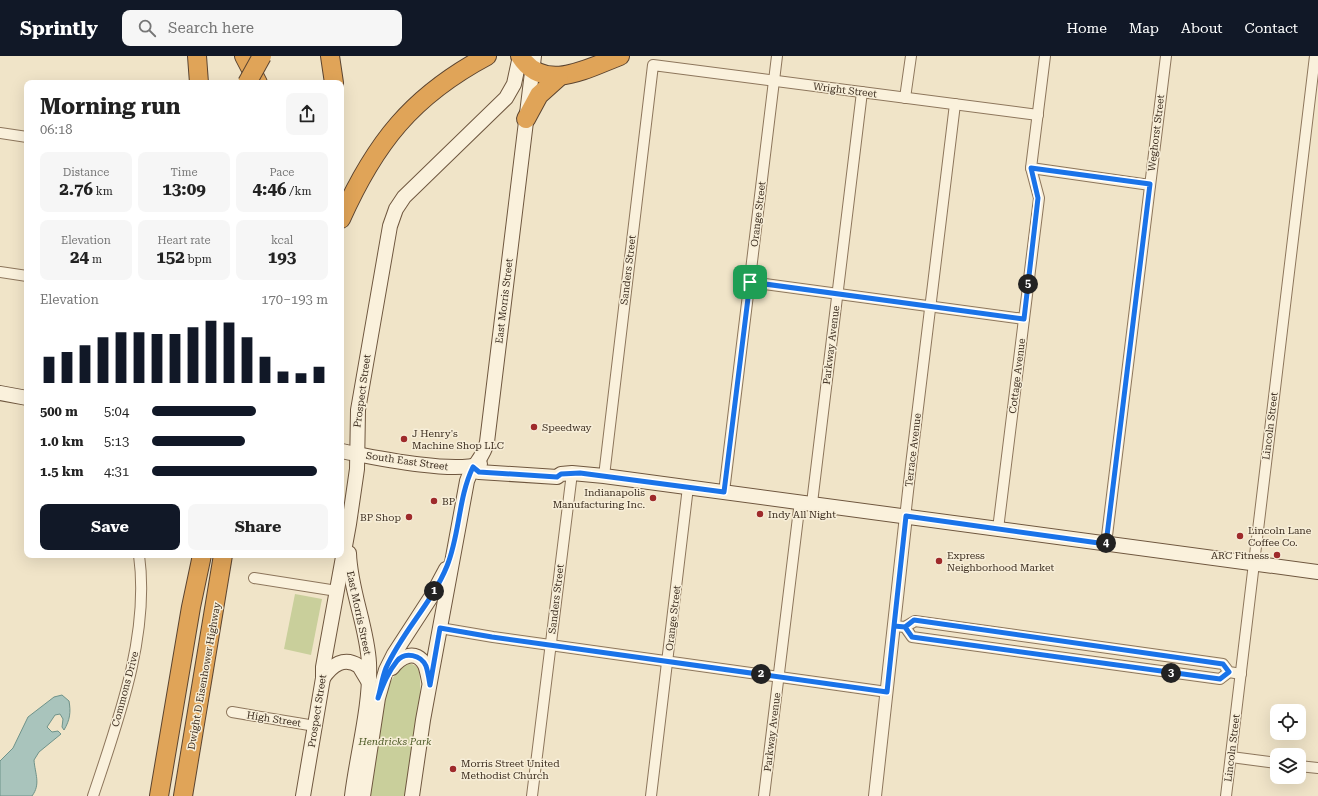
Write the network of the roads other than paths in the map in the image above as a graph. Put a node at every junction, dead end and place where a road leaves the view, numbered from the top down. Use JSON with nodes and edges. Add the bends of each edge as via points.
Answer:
{"nodes":[{"id":1,"x":197,"y":56,"type":"edge"},
{"id":2,"x":244,"y":56,"type":"edge"},
{"id":3,"x":262,"y":56,"type":"edge"},
{"id":4,"x":330,"y":56,"type":"edge"},
{"id":5,"x":487,"y":56,"type":"edge"},
{"id":6,"x":520,"y":56,"type":"edge"},
{"id":7,"x":620,"y":56,"type":"edge"},
{"id":8,"x":777,"y":56,"type":"edge"},
{"id":9,"x":910,"y":56,"type":"edge"},
{"id":10,"x":1045,"y":56,"type":"edge"},
{"id":11,"x":1166,"y":56,"type":"edge"},
{"id":12,"x":1315,"y":56,"type":"edge"},
{"id":13,"x":534,"y":62,"type":"edge"},
{"id":14,"x":653,"y":65,"type":"joint"},
{"id":15,"x":560,"y":77,"type":"junction"},
{"id":16,"x":199,"y":80,"type":"edge"},
{"id":17,"x":249,"y":80,"type":"edge"},
{"id":18,"x":256,"y":80,"type":"edge"},
{"id":19,"x":334,"y":80,"type":"edge"},
{"id":20,"x":774,"y":81,"type":"junction"},
{"id":21,"x":862,"y":92,"type":"junction"},
{"id":22,"x":905,"y":98,"type":"junction"},
{"id":23,"x":955,"y":104,"type":"junction"},
{"id":24,"x":1038,"y":115,"type":"junction"},
{"id":25,"x":526,"y":119,"type":"junction"},
{"id":26,"x":0,"y":133,"type":"edge"},
{"id":27,"x":24,"y":137,"type":"edge"},
{"id":28,"x":1031,"y":168,"type":"junction"},
{"id":29,"x":1150,"y":184,"type":"junction"},
{"id":30,"x":344,"y":214,"type":"edge"},
{"id":31,"x":0,"y":272,"type":"edge"},
{"id":32,"x":24,"y":276,"type":"edge"},
{"id":33,"x":750,"y":282,"type":"junction"},
{"id":34,"x":837,"y":294,"type":"junction"},
{"id":35,"x":930,"y":306,"type":"junction"},
{"id":36,"x":1024,"y":319,"type":"junction"},
{"id":37,"x":0,"y":393,"type":"edge"},
{"id":38,"x":24,"y":397,"type":"edge"},
{"id":39,"x":344,"y":452,"type":"edge"},
{"id":40,"x":357,"y":454,"type":"junction"},
{"id":41,"x":473,"y":467,"type":"junction"},
{"id":42,"x":566,"y":474,"type":"junction"},
{"id":43,"x":604,"y":476,"type":"junction"},
{"id":44,"x":688,"y":487,"type":"junction"},
{"id":45,"x":724,"y":492,"type":"junction"},
{"id":46,"x":806,"y":502,"type":"junction"},
{"id":47,"x":906,"y":516,"type":"junction"},
{"id":48,"x":349,"y":524,"type":"junction"},
{"id":49,"x":998,"y":529,"type":"junction"},
{"id":50,"x":456,"y":540,"type":"junction"},
{"id":51,"x":1106,"y":544,"type":"junction"},
{"id":52,"x":344,"y":552,"type":"edge"},
{"id":53,"x":139,"y":558,"type":"edge"},
{"id":54,"x":197,"y":558,"type":"edge"},
{"id":55,"x":201,"y":558,"type":"edge"},
{"id":56,"x":223,"y":558,"type":"edge"},
{"id":57,"x":343,"y":558,"type":"edge"},
{"id":58,"x":1254,"y":564,"type":"junction"},
{"id":59,"x":1318,"y":572,"type":"edge"},
{"id":60,"x":254,"y":578,"type":"dead end"},
{"id":61,"x":337,"y":591,"type":"junction"},
{"id":62,"x":191,"y":607,"type":"junction"},
{"id":63,"x":900,"y":627,"type":"junction"},
{"id":64,"x":440,"y":628,"type":"junction"},
{"id":65,"x":551,"y":645,"type":"junction"},
{"id":66,"x":668,"y":661,"type":"junction"},
{"id":67,"x":1229,"y":672,"type":"junction"},
{"id":68,"x":1241,"y":674,"type":"junction"},
{"id":69,"x":779,"y":676,"type":"junction"},
{"id":70,"x":323,"y":678,"type":"junction"},
{"id":71,"x":430,"y":685,"type":"junction"},
{"id":72,"x":368,"y":686,"type":"junction"},
{"id":73,"x":887,"y":692,"type":"junction"},
{"id":74,"x":378,"y":698,"type":"junction"},
{"id":75,"x":232,"y":712,"type":"dead end"},
{"id":76,"x":315,"y":726,"type":"junction"},
{"id":77,"x":1231,"y":757,"type":"junction"},
{"id":78,"x":1270,"y":762,"type":"edge"},
{"id":79,"x":1306,"y":767,"type":"edge"},
{"id":80,"x":1318,"y":768,"type":"edge"},
{"id":81,"x":93,"y":796,"type":"edge"},
{"id":82,"x":159,"y":796,"type":"edge"},
{"id":83,"x":183,"y":796,"type":"edge"},
{"id":84,"x":303,"y":796,"type":"edge"},
{"id":85,"x":352,"y":796,"type":"edge"},
{"id":86,"x":363,"y":796,"type":"edge"},
{"id":87,"x":412,"y":796,"type":"edge"},
{"id":88,"x":532,"y":796,"type":"edge"},
{"id":89,"x":651,"y":796,"type":"edge"},
{"id":90,"x":764,"y":796,"type":"edge"},
{"id":91,"x":877,"y":796,"type":"edge"},
{"id":92,"x":1226,"y":796,"type":"edge"}],
"edges":[{"from":1,"to":16,"type":"highway"},
{"from":2,"to":18,"type":"highway"},
{"from":3,"to":17,"type":"highway","bridge":true},
{"from":4,"to":19,"type":"highway"},
{"from":5,"to":30,"type":"highway","via":[[437,87],[399,122],[367,167]]},
{"from":6,"to":13,"type":"highway"},
{"from":6,"to":40,"type":"main road","name":"Prospect Street","via":[[514,84],[506,98],[412,188],[398,204],[394,213],[358,409]]},
{"from":7,"to":15,"type":"highway"},
{"from":8,"to":20,"type":"street","name":"Orange Street"},
{"from":9,"to":22,"type":"street"},
{"from":10,"to":24,"type":"street","name":"Cottage Avenue"},
{"from":11,"to":29,"type":"street","name":"Weghorst Street"},
{"from":12,"to":58,"type":"street","name":"Lincoln Street"},
{"from":13,"to":15,"type":"highway","via":[[545,75]]},
{"from":13,"to":25,"type":"main road","name":"East Morris Street"},
{"from":14,"to":20,"type":"street","name":"Wright Street"},
{"from":14,"to":43,"type":"street","name":"Sanders Street"},
{"from":15,"to":25,"type":"highway","via":[[539,95]]},
{"from":20,"to":21,"type":"street","name":"Wright Street"},
{"from":20,"to":33,"type":"street","name":"Orange Street"},
{"from":21,"to":22,"type":"street","name":"Wright Street"},
{"from":21,"to":34,"type":"street","name":"Parkway Avenue"},
{"from":22,"to":23,"type":"street","name":"Wright Street"},
{"from":23,"to":24,"type":"street","name":"Wright Street"},
{"from":23,"to":35,"type":"street","name":"Terrace Avenue"},
{"from":24,"to":28,"type":"street","name":"Cottage Avenue"},
{"from":25,"to":41,"type":"main road","name":"East Morris Street","via":[[487,440],[483,455]]},
{"from":26,"to":27,"type":"street"},
{"from":28,"to":29,"type":"street"},
{"from":28,"to":36,"type":"street","name":"Cottage Avenue","via":[[1038,198]]},
{"from":29,"to":51,"type":"street","name":"Weghorst Street"},
{"from":31,"to":32,"type":"street"},
{"from":33,"to":34,"type":"street"},
{"from":33,"to":45,"type":"street","name":"Orange Street"},
{"from":34,"to":35,"type":"street"},
{"from":34,"to":46,"type":"street","name":"Parkway Avenue"},
{"from":35,"to":36,"type":"street"},
{"from":35,"to":47,"type":"street","name":"Terrace Avenue"},
{"from":36,"to":49,"type":"street","name":"Cottage Avenue"},
{"from":37,"to":38,"type":"main road"},
{"from":39,"to":40,"type":"main road","name":"South East Street"},
{"from":40,"to":41,"type":"main road","name":"South East Street","via":[[427,465]]},
{"from":40,"to":48,"type":"main road","name":"Prospect Street"},
{"from":41,"to":42,"type":"main road","name":"South East Street","via":[[479,472],[491,473],[557,477]]},
{"from":41,"to":50,"type":"main road","name":"East Morris Street","via":[[467,480]]},
{"from":42,"to":43,"type":"main road","name":"South East Street"},
{"from":42,"to":65,"type":"street","name":"Sanders Street"},
{"from":43,"to":44,"type":"main road","name":"South East Street"},
{"from":44,"to":45,"type":"main road","name":"South East Street"},
{"from":44,"to":66,"type":"street","name":"Orange Street"},
{"from":45,"to":46,"type":"main road","name":"South East Street"},
{"from":46,"to":47,"type":"main road","name":"South East Street"},
{"from":46,"to":69,"type":"street","name":"Parkway Avenue"},
{"from":47,"to":49,"type":"main road","name":"South East Street"},
{"from":47,"to":63,"type":"street","name":"Terrace Avenue"},
{"from":48,"to":52,"type":"main road","name":"Prospect Street"},
{"from":48,"to":72,"type":"main road","name":"East Morris Street","via":[[349,565],[367,648]]},
{"from":49,"to":51,"type":"main road","name":"South East Street"},
{"from":50,"to":64,"type":"main road","name":"East Morris Street"},
{"from":50,"to":74,"type":"main road","name":"East Morris Street","via":[[438,586],[389,664]]},
{"from":51,"to":58,"type":"main road","name":"South East Street"},
{"from":53,"to":81,"type":"street","name":"Commons Drive","via":[[141,599],[134,660]]},
{"from":54,"to":62,"type":"highway"},
{"from":55,"to":62,"type":"highway"},
{"from":56,"to":83,"type":"highway","name":"Dwight D Eisenhower Highway"},
{"from":57,"to":61,"type":"main road","name":"Prospect Street"},
{"from":58,"to":59,"type":"main road","name":"South East Street"},
{"from":58,"to":68,"type":"street","name":"Lincoln Street"},
{"from":60,"to":61,"type":"street"},
{"from":61,"to":70,"type":"main road","name":"Prospect Street"},
{"from":62,"to":82,"type":"highway"},
{"from":63,"to":67,"type":"street","via":[[914,620],[1223,664]]},
{"from":63,"to":67,"type":"street","via":[[912,637],[1220,679]]},
{"from":63,"to":73,"type":"street","name":"Terrace Avenue"},
{"from":64,"to":65,"type":"street"},
{"from":64,"to":71,"type":"main road","name":"East Morris Street"},
{"from":65,"to":66,"type":"street"},
{"from":65,"to":88,"type":"street","name":"Sanders Street"},
{"from":66,"to":69,"type":"street"},
{"from":66,"to":89,"type":"street","name":"Orange Street"},
{"from":67,"to":68,"type":"street"},
{"from":68,"to":77,"type":"street","name":"Lincoln Street"},
{"from":69,"to":73,"type":"street"},
{"from":69,"to":90,"type":"street","name":"Parkway Avenue"},
{"from":70,"to":72,"type":"main road","via":[[334,665],[350,662],[362,668]]},
{"from":70,"to":76,"type":"main road","name":"Prospect Street"},
{"from":71,"to":74,"type":"main road","via":[[425,666],[416,657],[407,655],[398,659],[389,671]]},
{"from":71,"to":87,"type":"main road","name":"East Morris Street"},
{"from":72,"to":85,"type":"main road","name":"East Morris Street"},
{"from":73,"to":91,"type":"street","name":"Terrace Avenue"},
{"from":74,"to":86,"type":"main road","name":"East Morris Street"},
{"from":75,"to":76,"type":"street","name":"High Street"},
{"from":76,"to":84,"type":"main road","name":"Prospect Street"},
{"from":77,"to":78,"type":"street"},
{"from":77,"to":92,"type":"street","name":"Lincoln Street"},
{"from":79,"to":80,"type":"street"}]}
